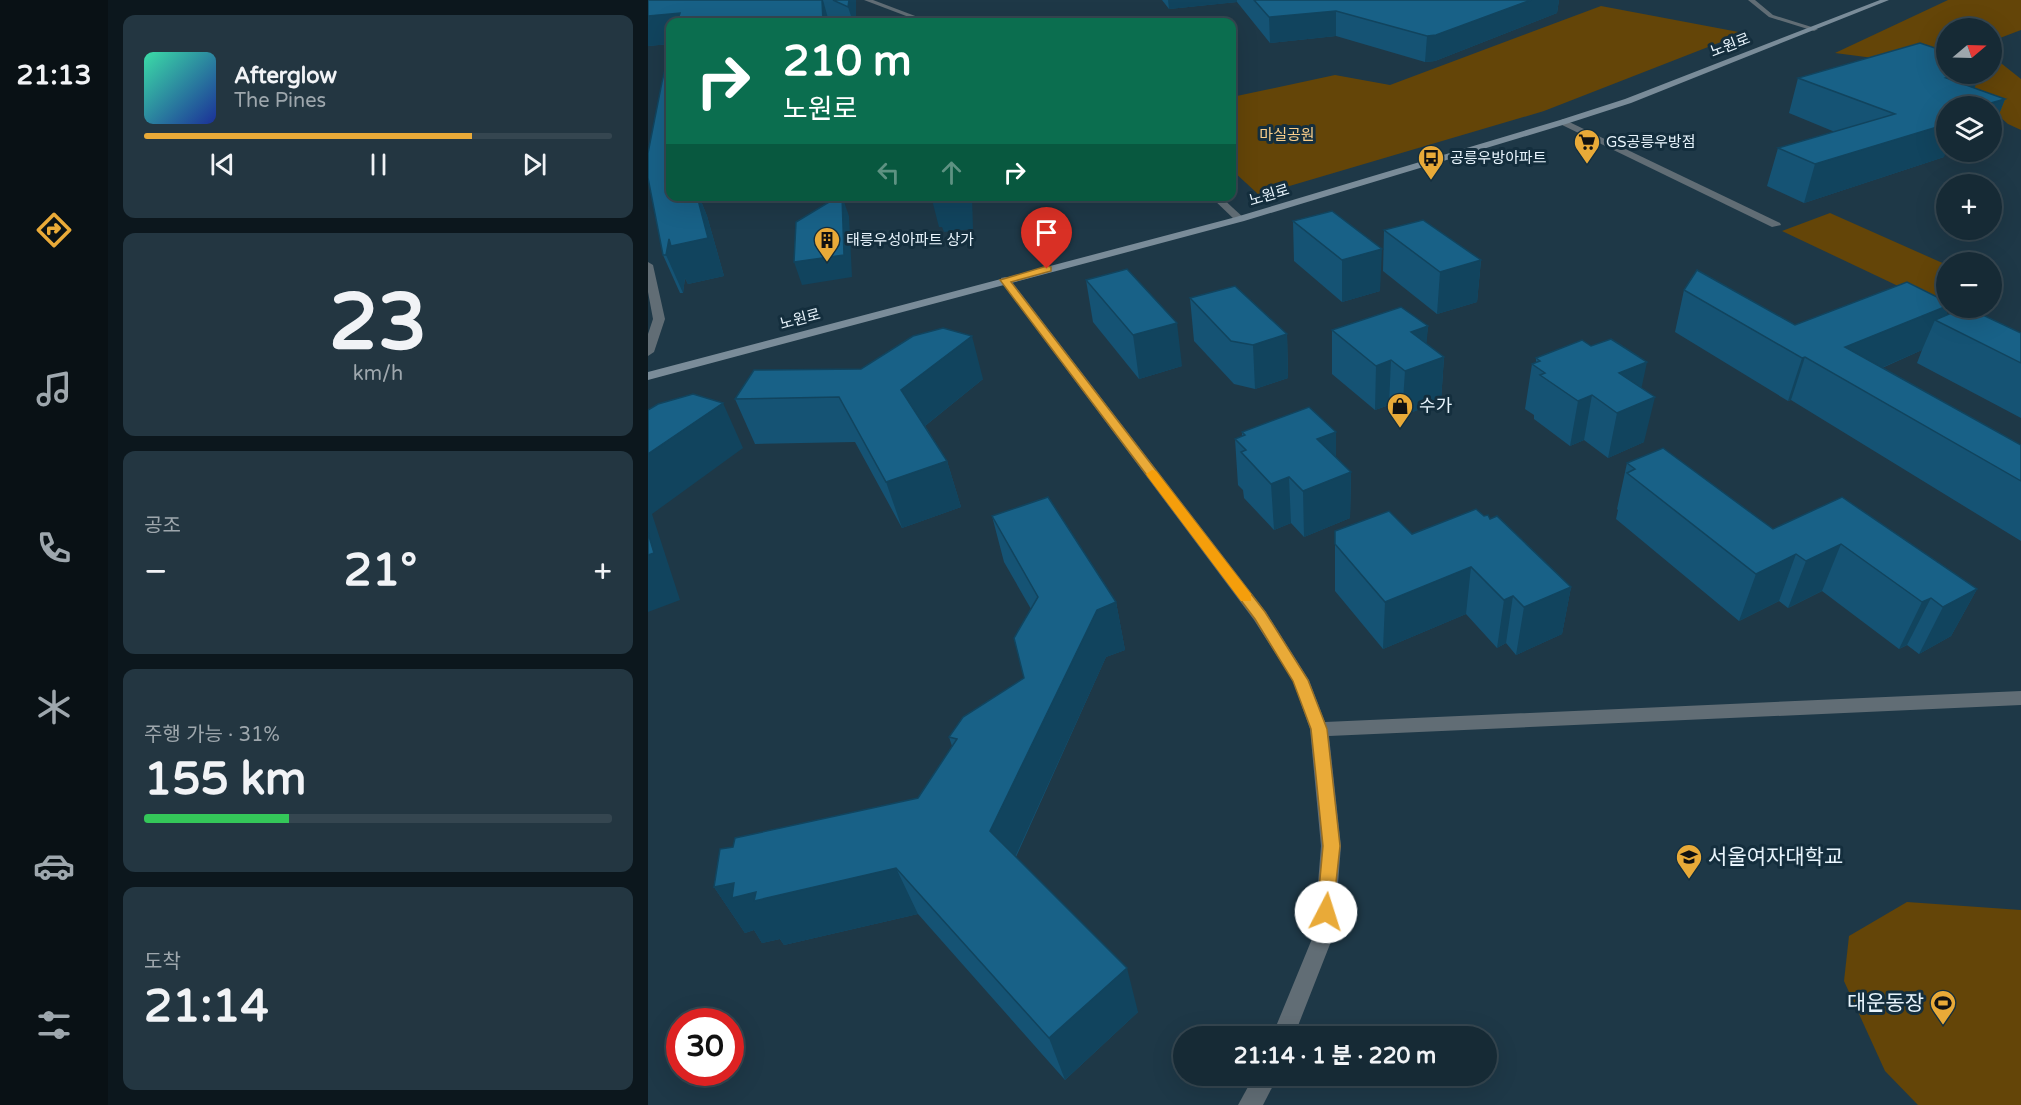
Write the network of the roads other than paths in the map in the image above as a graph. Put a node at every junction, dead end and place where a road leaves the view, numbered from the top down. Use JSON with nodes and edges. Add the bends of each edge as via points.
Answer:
{"nodes":[{"id":1,"x":867,"y":0,"type":"edge"},
{"id":2,"x":1751,"y":0,"type":"edge"},
{"id":3,"x":1886,"y":0,"type":"edge"},
{"id":4,"x":916,"y":18,"type":"edge"},
{"id":5,"x":1815,"y":29,"type":"junction"},
{"id":6,"x":1563,"y":122,"type":"junction"},
{"id":7,"x":1220,"y":201,"type":"edge"},
{"id":8,"x":1240,"y":219,"type":"junction"},
{"id":9,"x":1776,"y":225,"type":"dead end"},
{"id":10,"x":648,"y":265,"type":"edge"},
{"id":11,"x":1005,"y":280,"type":"junction"},
{"id":12,"x":648,"y":352,"type":"edge"},
{"id":13,"x":648,"y":376,"type":"edge"},
{"id":14,"x":2021,"y":698,"type":"edge"},
{"id":15,"x":1319,"y":729,"type":"junction"},
{"id":16,"x":1288,"y":1026,"type":"edge"},
{"id":17,"x":1261,"y":1086,"type":"edge"},
{"id":18,"x":1250,"y":1105,"type":"edge"}],
"edges":[{"from":1,"to":4,"type":"street"},
{"from":2,"to":5,"type":"street","via":[[1771,16]]},
{"from":3,"to":5,"type":"main road","name":"노원로"},
{"from":5,"to":6,"type":"main road","name":"노원로"},
{"from":6,"to":8,"type":"main road","name":"노원로"},
{"from":6,"to":9,"type":"street"},
{"from":7,"to":8,"type":"street"},
{"from":8,"to":11,"type":"main road","name":"노원로"},
{"from":10,"to":12,"type":"street","via":[[659,319]]},
{"from":11,"to":13,"type":"main road","name":"노원로"},
{"from":11,"to":15,"type":"street","via":[[1260,616],[1301,680]]},
{"from":14,"to":15,"type":"street"},
{"from":15,"to":16,"type":"street","via":[[1331,846],[1324,934]]},
{"from":17,"to":18,"type":"street"}]}
